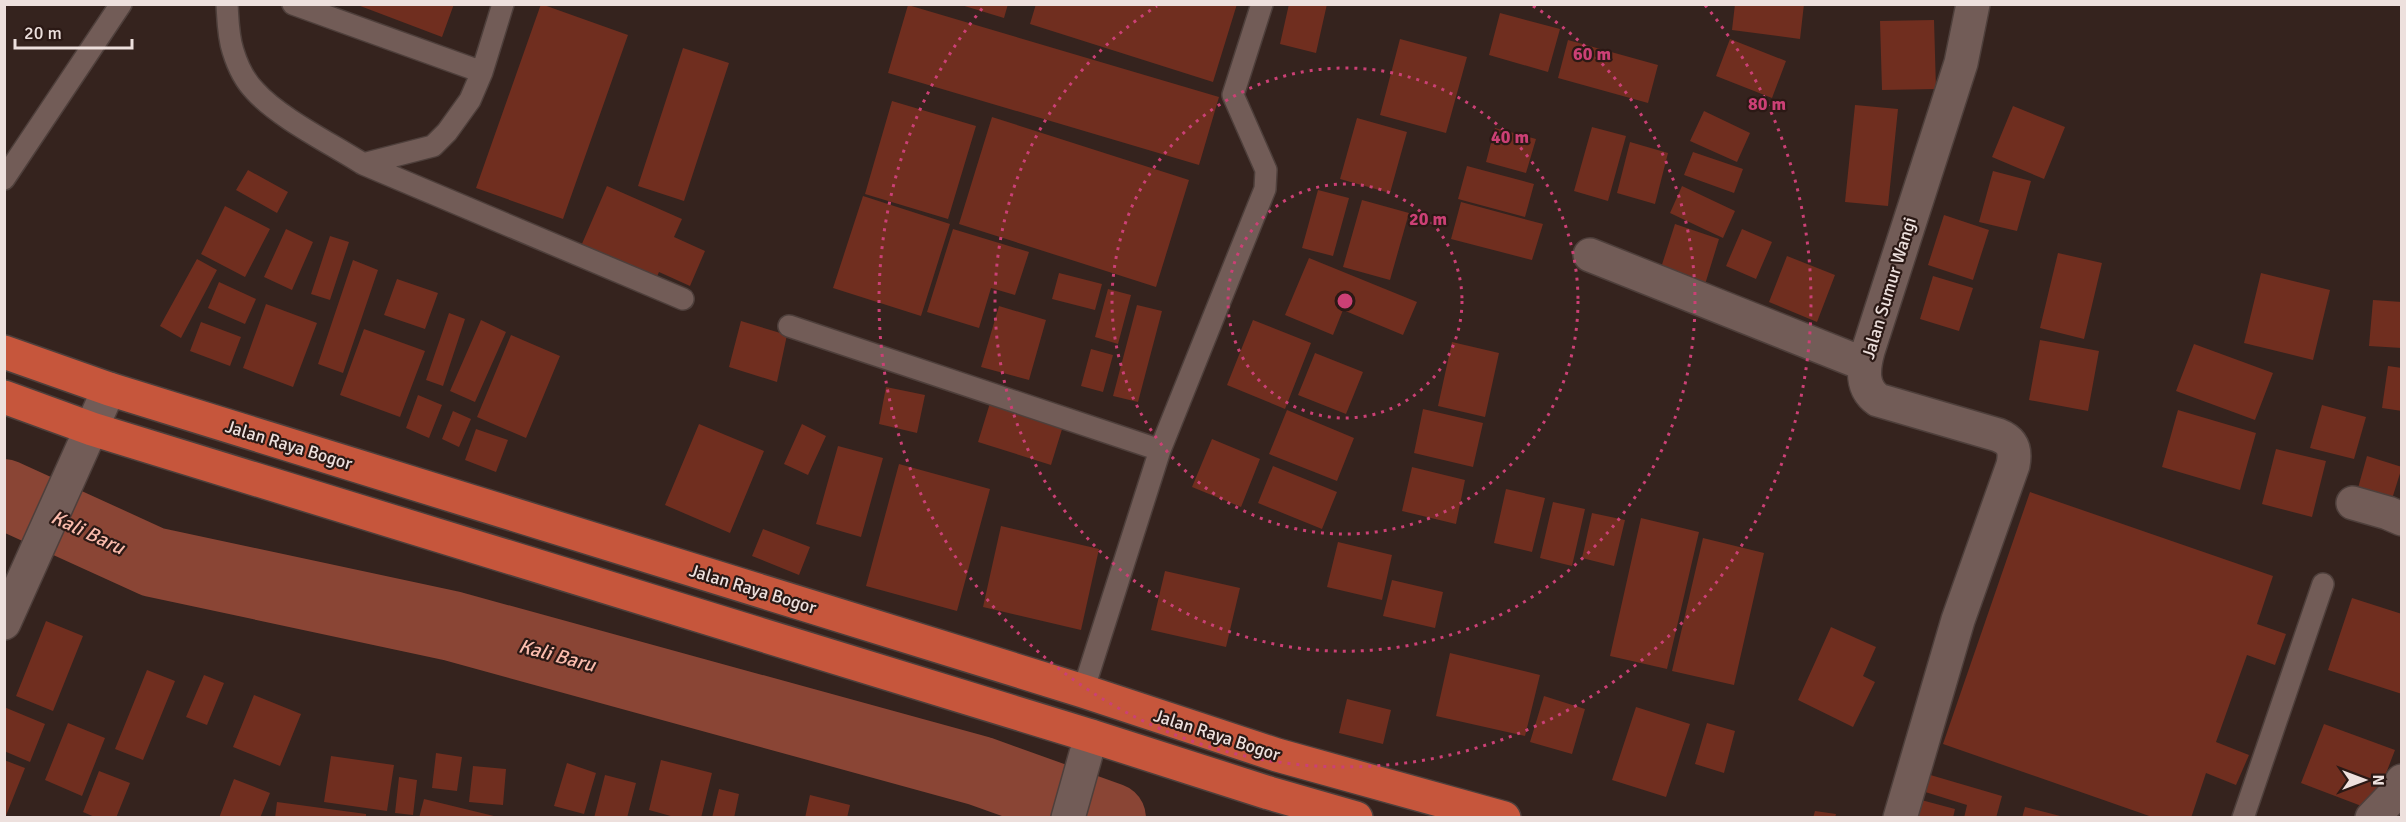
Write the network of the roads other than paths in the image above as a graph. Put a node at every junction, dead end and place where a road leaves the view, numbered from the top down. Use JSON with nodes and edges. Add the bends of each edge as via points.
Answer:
{"nodes":[{"id":1,"x":121,"y":4,"type":"edge"},
{"id":2,"x":226,"y":4,"type":"edge"},
{"id":3,"x":293,"y":4,"type":"edge"},
{"id":4,"x":503,"y":4,"type":"edge"},
{"id":5,"x":1262,"y":4,"type":"edge"},
{"id":6,"x":1973,"y":4,"type":"edge"},
{"id":7,"x":482,"y":72,"type":"junction"},
{"id":8,"x":363,"y":164,"type":"junction"},
{"id":9,"x":4,"y":179,"type":"edge"},
{"id":10,"x":1590,"y":255,"type":"dead end"},
{"id":11,"x":683,"y":299,"type":"dead end"},
{"id":12,"x":789,"y":326,"type":"dead end"},
{"id":13,"x":4,"y":352,"type":"edge"},
{"id":14,"x":1864,"y":364,"type":"junction"},
{"id":15,"x":109,"y":389,"type":"junction"},
{"id":16,"x":4,"y":398,"type":"edge"},
{"id":17,"x":92,"y":429,"type":"junction"},
{"id":18,"x":1160,"y":450,"type":"junction"},
{"id":19,"x":2353,"y":503,"type":"dead end"},
{"id":20,"x":2402,"y":519,"type":"edge"},
{"id":21,"x":2323,"y":584,"type":"dead end"},
{"id":22,"x":4,"y":623,"type":"edge"},
{"id":23,"x":1083,"y":691,"type":"junction"},
{"id":24,"x":1091,"y":736,"type":"junction"},
{"id":25,"x":2402,"y":781,"type":"edge"},
{"id":26,"x":1068,"y":818,"type":"edge"},
{"id":27,"x":1356,"y":818,"type":"edge"},
{"id":28,"x":1504,"y":818,"type":"edge"},
{"id":29,"x":1900,"y":818,"type":"edge"},
{"id":30,"x":2243,"y":818,"type":"edge"},
{"id":31,"x":2372,"y":818,"type":"edge"}],
"edges":[{"from":1,"to":9,"type":"lane"},
{"from":2,"to":8,"type":"lane","via":[[233,51],[253,90],[270,106]]},
{"from":3,"to":7,"type":"lane"},
{"from":4,"to":7,"type":"lane"},
{"from":5,"to":18,"type":"lane","via":[[1233,95],[1266,170],[1267,184]]},
{"from":6,"to":14,"type":"street","name":"Jalan Sumur Wangi","via":[[1961,63]]},
{"from":7,"to":8,"type":"lane","via":[[470,100],[433,146]]},
{"from":8,"to":11,"type":"lane"},
{"from":10,"to":14,"type":"street"},
{"from":12,"to":18,"type":"lane"},
{"from":13,"to":15,"type":"highway","name":"Jalan Raya Bogor"},
{"from":14,"to":29,"type":"street","name":"Jalan Sumur Wangi","via":[[1865,382],[1878,400],[2007,438],[2015,453],[1958,620]]},
{"from":15,"to":17,"type":"street"},
{"from":15,"to":23,"type":"highway","name":"Jalan Raya Bogor"},
{"from":16,"to":17,"type":"highway"},
{"from":17,"to":22,"type":"street"},
{"from":17,"to":24,"type":"highway"},
{"from":18,"to":23,"type":"lane"},
{"from":19,"to":20,"type":"street"},
{"from":21,"to":30,"type":"lane"},
{"from":23,"to":28,"type":"highway","name":"Jalan Raya Bogor","via":[[1277,755]]},
{"from":24,"to":26,"type":"street"},
{"from":24,"to":27,"type":"highway"},
{"from":25,"to":31,"type":"street"}]}
